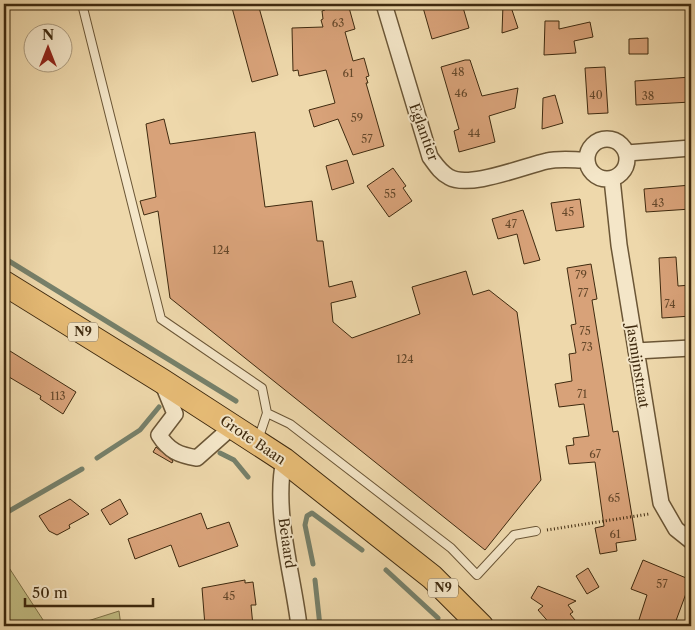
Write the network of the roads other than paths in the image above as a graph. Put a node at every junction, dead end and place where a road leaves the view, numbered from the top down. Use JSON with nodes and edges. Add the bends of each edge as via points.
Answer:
{"nodes":[{"id":1,"x":82,"y":4,"type":"edge"},
{"id":2,"x":384,"y":4,"type":"edge"},
{"id":3,"x":691,"y":148,"type":"edge"},
{"id":4,"x":627,"y":153,"type":"junction"},
{"id":5,"x":586,"y":160,"type":"junction"},
{"id":6,"x":612,"y":179,"type":"junction"},
{"id":7,"x":4,"y":283,"type":"edge"},
{"id":8,"x":691,"y":348,"type":"edge"},
{"id":9,"x":636,"y":351,"type":"junction"},
{"id":10,"x":162,"y":380,"type":"junction"},
{"id":11,"x":267,"y":413,"type":"junction"},
{"id":12,"x":233,"y":426,"type":"junction"},
{"id":13,"x":258,"y":442,"type":"junction"},
{"id":14,"x":284,"y":460,"type":"junction"},
{"id":15,"x":536,"y":532,"type":"road end"},
{"id":16,"x":691,"y":541,"type":"edge"},
{"id":17,"x":299,"y":626,"type":"edge"},
{"id":18,"x":481,"y":626,"type":"edge"}],
"edges":[{"from":1,"to":11,"type":"lane","via":[[161,319],[262,388]]},
{"from":2,"to":5,"type":"street","name":"Eglantier","via":[[430,157],[439,170],[450,178],[464,181],[550,160]]},
{"from":3,"to":4,"type":"street"},
{"from":4,"to":5,"type":"street","via":[[621,144],[606,139],[592,144]]},
{"from":4,"to":6,"type":"street","via":[[626,167]]},
{"from":5,"to":6,"type":"street","via":[[595,176]]},
{"from":6,"to":9,"type":"street","name":"Jasmijnstraat"},
{"from":7,"to":10,"type":"main road","name":"Grote Baan","number":"N9"},
{"from":8,"to":9,"type":"street"},
{"from":9,"to":16,"type":"street","name":"Jasmijnstraat","via":[[664,509],[676,529]]},
{"from":10,"to":12,"type":"main road","name":"Grote Baan","number":"N9"},
{"from":10,"to":12,"type":"street","via":[[175,414],[158,434],[166,447],[181,456],[197,458]]},
{"from":11,"to":13,"type":"lane"},
{"from":11,"to":15,"type":"lane","via":[[290,424],[451,548],[477,575],[514,535]]},
{"from":12,"to":13,"type":"main road","name":"Grote Baan","number":"N9"},
{"from":13,"to":14,"type":"main road","name":"Grote Baan","number":"N9"},
{"from":14,"to":17,"type":"street","name":"Beiaard","via":[[280,479],[282,513]]},
{"from":14,"to":18,"type":"main road","name":"Grote Baan","number":"N9","via":[[432,577]]}]}
